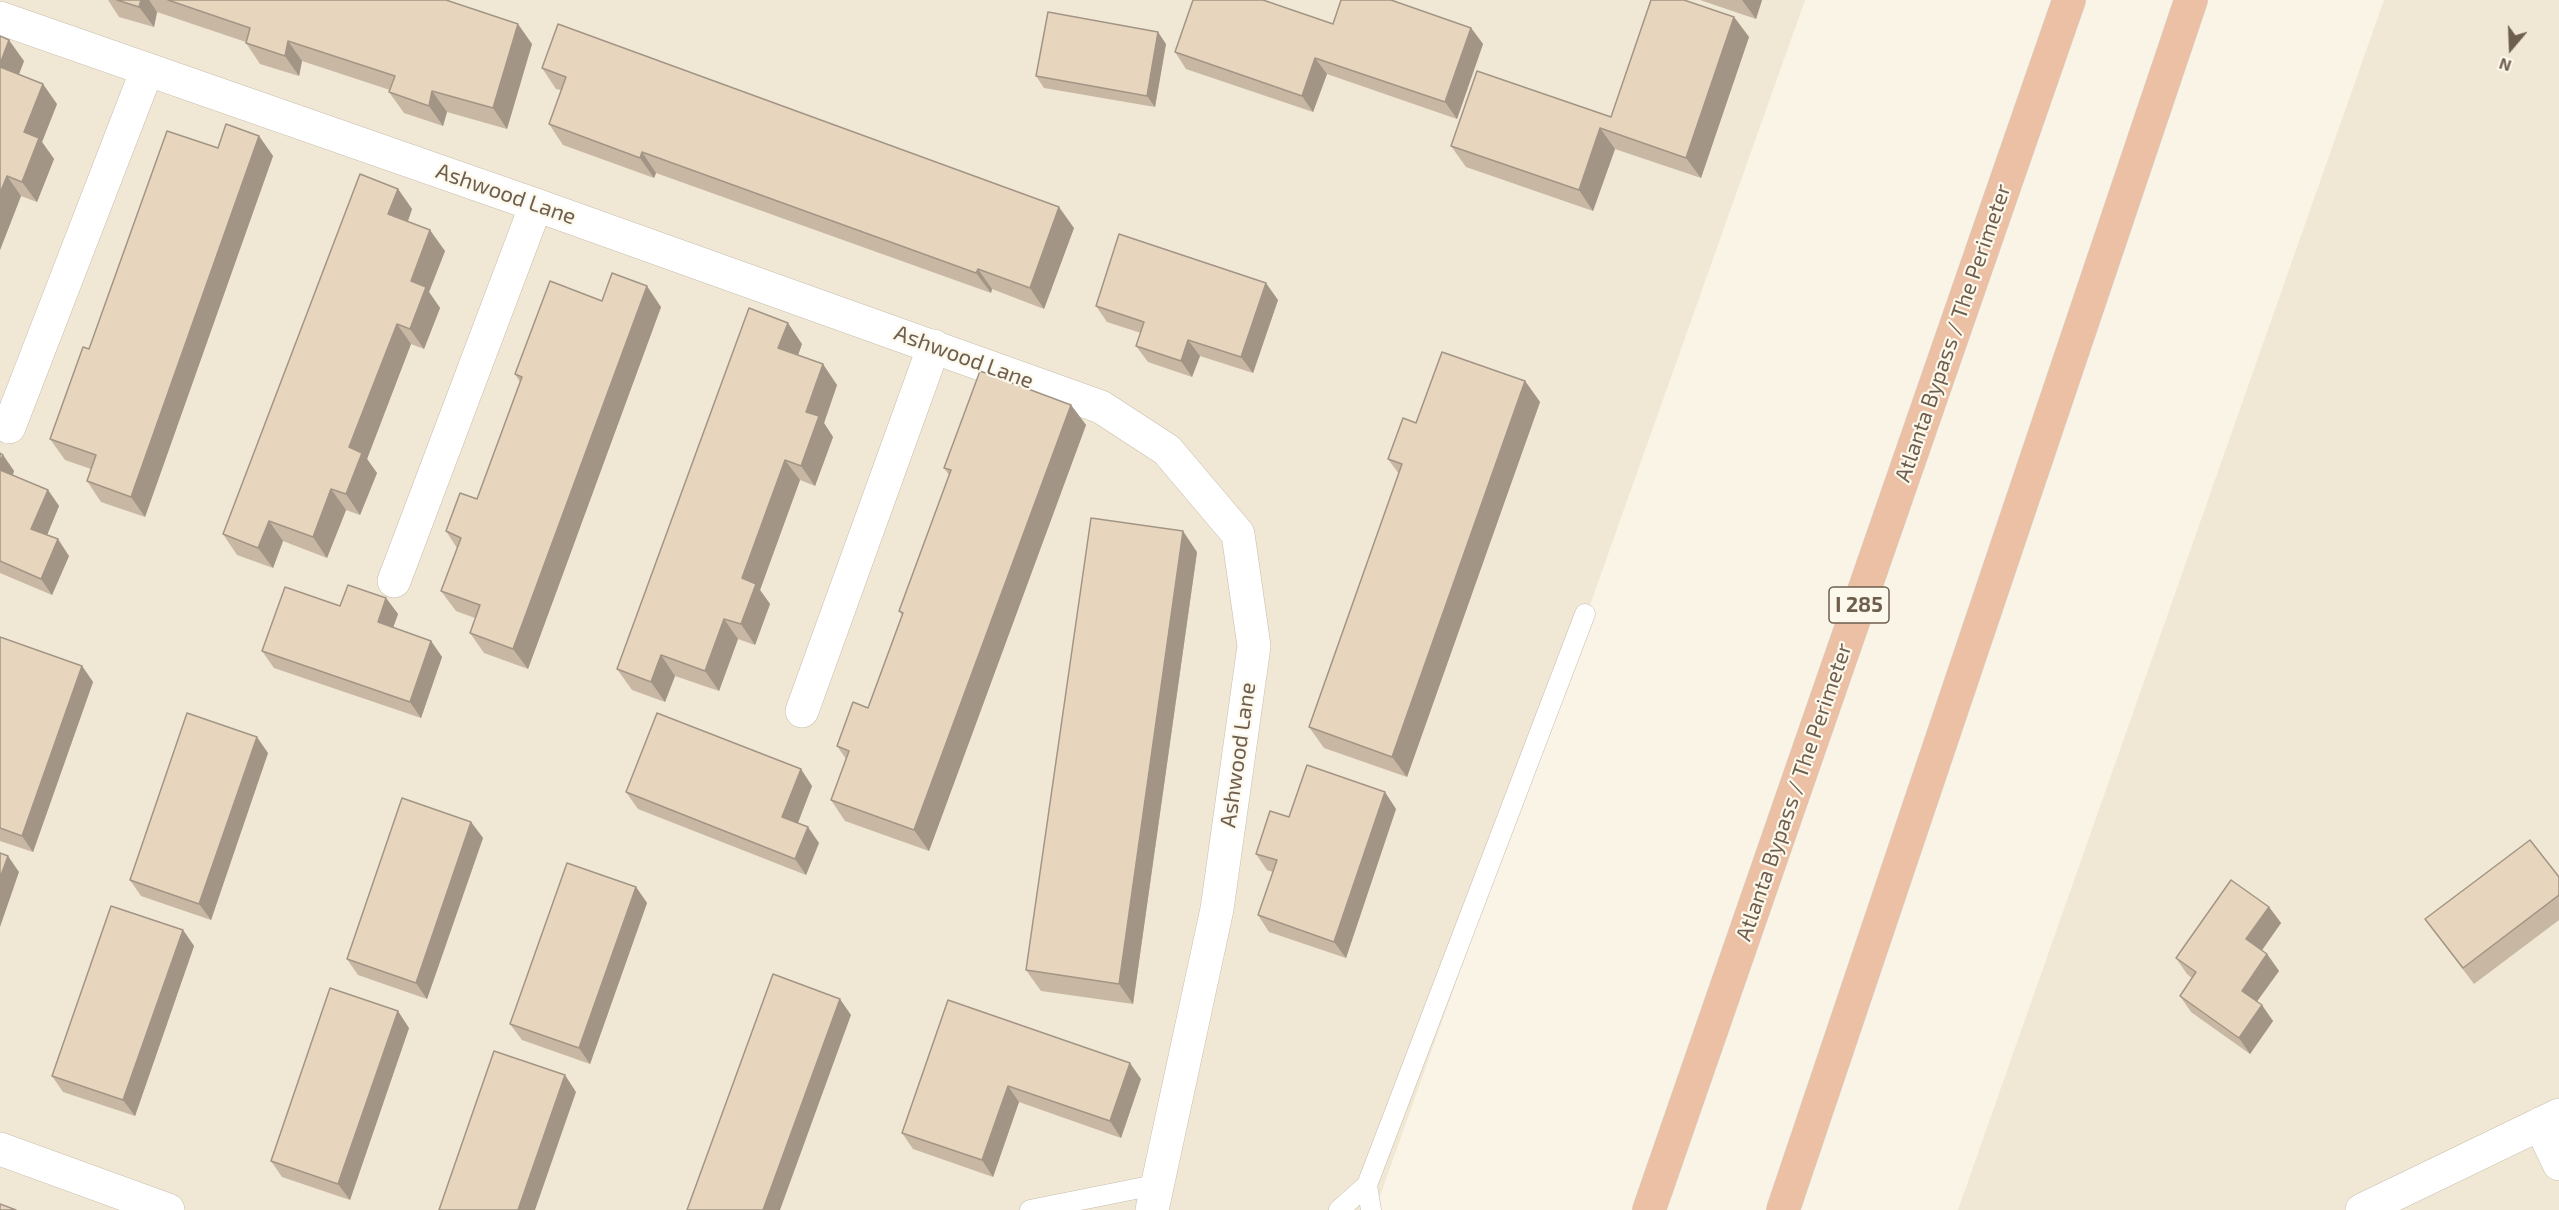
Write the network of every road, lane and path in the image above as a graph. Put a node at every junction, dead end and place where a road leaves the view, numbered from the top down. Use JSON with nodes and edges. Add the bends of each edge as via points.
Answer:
{"nodes":[{"id":1,"x":2069,"y":0,"type":"edge"},
{"id":2,"x":2192,"y":0,"type":"edge"},
{"id":3,"x":0,"y":18,"type":"edge"},
{"id":4,"x":147,"y":70,"type":"junction"},
{"id":5,"x":536,"y":205,"type":"junction"},
{"id":6,"x":934,"y":346,"type":"junction"},
{"id":7,"x":9,"y":427,"type":"dead end"},
{"id":8,"x":394,"y":582,"type":"dead end"},
{"id":9,"x":1585,"y":614,"type":"dead end"},
{"id":10,"x":802,"y":711,"type":"dead end"},
{"id":11,"x":2550,"y":1120,"type":"edge"},
{"id":12,"x":0,"y":1149,"type":"edge"},
{"id":13,"x":2559,"y":1164,"type":"edge"},
{"id":14,"x":1367,"y":1185,"type":"junction"},
{"id":15,"x":1153,"y":1198,"type":"edge"},
{"id":16,"x":168,"y":1210,"type":"edge"},
{"id":17,"x":1030,"y":1210,"type":"edge"},
{"id":18,"x":1339,"y":1210,"type":"edge"},
{"id":19,"x":1371,"y":1210,"type":"edge"},
{"id":20,"x":1649,"y":1210,"type":"edge"},
{"id":21,"x":1783,"y":1210,"type":"edge"},
{"id":22,"x":2362,"y":1210,"type":"edge"}],
"edges":[{"from":1,"to":20,"type":"highway","name":"Atlanta Bypass / The Perimeter","number":"I 285"},
{"from":2,"to":21,"type":"highway"},
{"from":3,"to":4,"type":"street","name":"Ashwood Lane"},
{"from":4,"to":5,"type":"street","name":"Ashwood Lane"},
{"from":4,"to":7,"type":"street"},
{"from":5,"to":6,"type":"street","name":"Ashwood Lane"},
{"from":5,"to":8,"type":"street"},
{"from":6,"to":10,"type":"street"},
{"from":6,"to":15,"type":"street","name":"Ashwood Lane","via":[[1101,407],[1167,450],[1238,534],[1254,646],[1217,909]]},
{"from":9,"to":14,"type":"lane"},
{"from":11,"to":13,"type":"street"},
{"from":11,"to":22,"type":"street"},
{"from":12,"to":16,"type":"street"},
{"from":14,"to":18,"type":"lane"},
{"from":14,"to":19,"type":"lane"},
{"from":15,"to":17,"type":"lane"}]}
